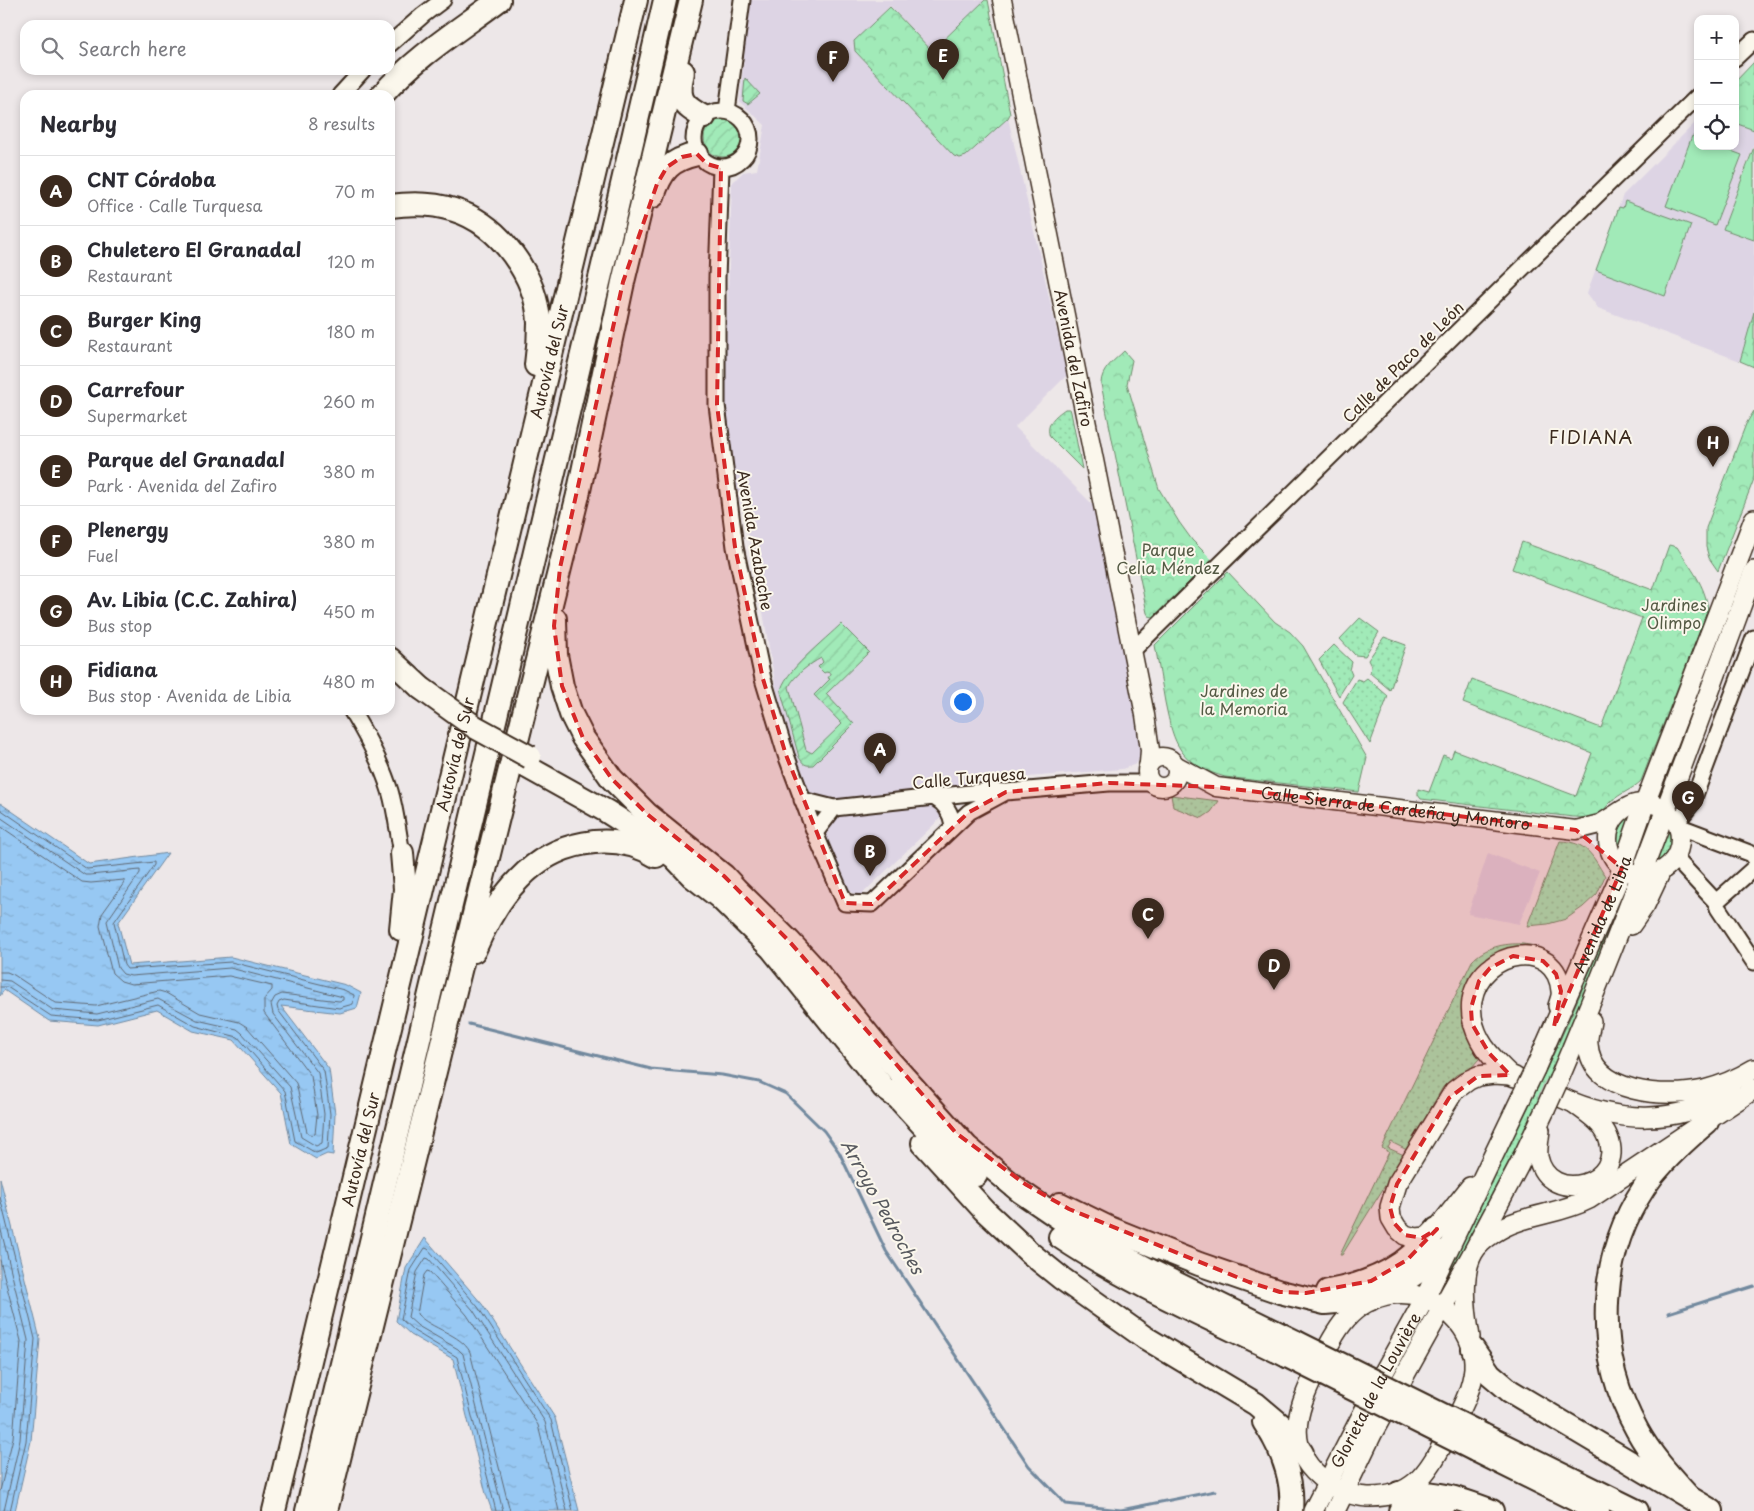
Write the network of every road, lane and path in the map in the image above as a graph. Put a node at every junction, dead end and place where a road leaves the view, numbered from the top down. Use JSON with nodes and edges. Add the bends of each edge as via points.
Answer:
{"nodes":[{"id":1,"x":444,"y":0,"type":"edge"},
{"id":2,"x":499,"y":0,"type":"edge"},
{"id":3,"x":636,"y":0,"type":"edge"},
{"id":4,"x":665,"y":0,"type":"edge"},
{"id":5,"x":691,"y":0,"type":"edge"},
{"id":6,"x":696,"y":0,"type":"edge"},
{"id":7,"x":742,"y":0,"type":"edge"},
{"id":8,"x":1002,"y":0,"type":"edge"},
{"id":9,"x":395,"y":40,"type":"edge"},
{"id":10,"x":1754,"y":40,"type":"edge"},
{"id":11,"x":1739,"y":54,"type":"edge"},
{"id":12,"x":358,"y":75,"type":"edge"},
{"id":13,"x":345,"y":90,"type":"edge"},
{"id":14,"x":387,"y":90,"type":"edge"},
{"id":15,"x":1694,"y":100,"type":"edge"},
{"id":16,"x":727,"y":111,"type":"junction"},
{"id":17,"x":704,"y":117,"type":"junction"},
{"id":18,"x":698,"y":154,"type":"junction"},
{"id":19,"x":721,"y":168,"type":"junction"},
{"id":20,"x":395,"y":206,"type":"edge"},
{"id":21,"x":623,"y":282,"type":"junction"},
{"id":22,"x":534,"y":420,"type":"junction"},
{"id":23,"x":578,"y":495,"type":"junction"},
{"id":24,"x":1754,"y":519,"type":"edge"},
{"id":25,"x":1752,"y":579,"type":"edge"},
{"id":26,"x":1754,"y":638,"type":"edge"},
{"id":27,"x":1132,"y":651,"type":"junction"},
{"id":28,"x":395,"y":665,"type":"edge"},
{"id":29,"x":395,"y":678,"type":"edge"},
{"id":30,"x":421,"y":694,"type":"junction"},
{"id":31,"x":354,"y":715,"type":"edge"},
{"id":32,"x":1145,"y":715,"type":"junction"},
{"id":33,"x":528,"y":762,"type":"junction"},
{"id":34,"x":1172,"y":762,"type":"junction"},
{"id":35,"x":1154,"y":776,"type":"junction"},
{"id":36,"x":1216,"y":787,"type":"junction"},
{"id":37,"x":1006,"y":792,"type":"junction"},
{"id":38,"x":935,"y":798,"type":"junction"},
{"id":39,"x":802,"y":800,"type":"junction"},
{"id":40,"x":1645,"y":802,"type":"junction"},
{"id":41,"x":834,"y":808,"type":"junction"},
{"id":42,"x":1622,"y":810,"type":"junction"},
{"id":43,"x":1674,"y":819,"type":"junction"},
{"id":44,"x":954,"y":825,"type":"junction"},
{"id":45,"x":1576,"y":830,"type":"junction"},
{"id":46,"x":815,"y":833,"type":"junction"},
{"id":47,"x":402,"y":853,"type":"joint"},
{"id":48,"x":1754,"y":857,"type":"edge"},
{"id":49,"x":1675,"y":858,"type":"junction"},
{"id":50,"x":1616,"y":862,"type":"junction"},
{"id":51,"x":1754,"y":868,"type":"edge"},
{"id":52,"x":1661,"y":871,"type":"junction"},
{"id":53,"x":692,"y":876,"type":"junction"},
{"id":54,"x":1642,"y":876,"type":"junction"},
{"id":55,"x":736,"y":889,"type":"junction"},
{"id":56,"x":1716,"y":902,"type":"junction"},
{"id":57,"x":1613,"y":948,"type":"junction"},
{"id":58,"x":1754,"y":962,"type":"edge"},
{"id":59,"x":1596,"y":993,"type":"junction"},
{"id":60,"x":1554,"y":1027,"type":"junction"},
{"id":61,"x":1754,"y":1069,"type":"edge"},
{"id":62,"x":1754,"y":1079,"type":"edge"},
{"id":63,"x":884,"y":1088,"type":"junction"},
{"id":64,"x":1754,"y":1090,"type":"edge"},
{"id":65,"x":1565,"y":1093,"type":"junction"},
{"id":66,"x":1544,"y":1114,"type":"junction"},
{"id":67,"x":1707,"y":1122,"type":"junction"},
{"id":68,"x":956,"y":1133,"type":"junction"},
{"id":69,"x":362,"y":1146,"type":"junction"},
{"id":70,"x":1448,"y":1230,"type":"junction"},
{"id":71,"x":1472,"y":1254,"type":"junction"},
{"id":72,"x":1280,"y":1292,"type":"junction"},
{"id":73,"x":1376,"y":1297,"type":"junction"},
{"id":74,"x":1425,"y":1298,"type":"junction"},
{"id":75,"x":1442,"y":1307,"type":"junction"},
{"id":76,"x":1472,"y":1346,"type":"junction"},
{"id":77,"x":1291,"y":1349,"type":"junction"},
{"id":78,"x":357,"y":1384,"type":"junction"},
{"id":79,"x":1243,"y":1396,"type":"junction"},
{"id":80,"x":1479,"y":1442,"type":"junction"},
{"id":81,"x":1302,"y":1453,"type":"junction"},
{"id":82,"x":1327,"y":1483,"type":"junction"},
{"id":83,"x":1345,"y":1492,"type":"junction"},
{"id":84,"x":1688,"y":1496,"type":"junction"},
{"id":85,"x":1394,"y":1500,"type":"edge"},
{"id":86,"x":274,"y":1511,"type":"edge"},
{"id":87,"x":307,"y":1511,"type":"edge"},
{"id":88,"x":326,"y":1511,"type":"edge"},
{"id":89,"x":1291,"y":1511,"type":"edge"},
{"id":90,"x":1313,"y":1511,"type":"edge"},
{"id":91,"x":1335,"y":1511,"type":"edge"},
{"id":92,"x":1350,"y":1511,"type":"edge"},
{"id":93,"x":1491,"y":1511,"type":"edge"},
{"id":94,"x":1598,"y":1511,"type":"edge"},
{"id":95,"x":1637,"y":1511,"type":"edge"},
{"id":96,"x":1712,"y":1511,"type":"edge"}],
"edges":[{"from":1,"to":9,"type":"street"},
{"from":2,"to":14,"type":"highway","via":[[430,50]]},
{"from":3,"to":22,"type":"highway","name":"Autovía del Sur"},
{"from":4,"to":87,"type":"highway","name":"Autovía del Sur"},
{"from":5,"to":21,"type":"highway"},
{"from":6,"to":17,"type":"highway","via":[[679,90],[683,102]]},
{"from":7,"to":16,"type":"street"},
{"from":8,"to":27,"type":"main road","name":"Avenida del Zafiro"},
{"from":10,"to":11,"type":"street"},
{"from":12,"to":13,"type":"street"},
{"from":15,"to":27,"type":"street","name":"Calle de Paco de León"},
{"from":16,"to":17,"type":"street","via":[[711,112]]},
{"from":16,"to":19,"type":"street","via":[[742,118],[750,133],[750,143],[737,164]]},
{"from":17,"to":18,"type":"street","via":[[698,123],[693,138]]},
{"from":18,"to":19,"type":"street","via":[[708,164]]},
{"from":18,"to":21,"type":"highway","via":[[682,157],[667,167],[657,184]]},
{"from":19,"to":39,"type":"street","name":"Avenida Azabache","via":[[717,405],[735,547],[763,679]]},
{"from":20,"to":22,"type":"highway","via":[[426,205],[456,210],[490,230],[517,259],[528,280],[539,322],[531,392]]},
{"from":21,"to":23,"type":"highway"},
{"from":22,"to":69,"type":"highway","name":"Autovía del Sur"},
{"from":23,"to":55,"type":"highway","via":[[560,568],[554,626],[556,655],[571,714],[595,758],[627,796]]},
{"from":23,"to":78,"type":"highway"},
{"from":24,"to":40,"type":"main road","name":"Avenida de Libia"},
{"from":25,"to":43,"type":"main road","name":"Avenida de Libia"},
{"from":26,"to":43,"type":"street","name":"Avenida de Libia","via":[[1692,803]]},
{"from":27,"to":32,"type":"main road","name":"Avenida del Zafiro"},
{"from":28,"to":30,"type":"highway"},
{"from":29,"to":30,"type":"highway"},
{"from":30,"to":33,"type":"highway","bridge":true},
{"from":31,"to":47,"type":"street","via":[[381,767],[395,811]]},
{"from":32,"to":34,"type":"main road","name":"Avenida del Zafiro"},
{"from":32,"to":35,"type":"main road","name":"Avenida del Zafiro"},
{"from":33,"to":53,"type":"highway","via":[[674,858]]},
{"from":33,"to":55,"type":"highway","via":[[630,816]]},
{"from":34,"to":35,"type":"main road","via":[[1158,757]]},
{"from":34,"to":35,"type":"main road","via":[[1177,776],[1175,780]]},
{"from":34,"to":36,"type":"main road","name":"Calle Sierra de Cardeña y Montoro"},
{"from":35,"to":36,"type":"main road","name":"Calle Sierra de Cardeña y Montoro","via":[[1205,790]]},
{"from":35,"to":37,"type":"street","name":"Calle Turquesa"},
{"from":36,"to":45,"type":"main road","name":"Calle Sierra de Cardeña y Montoro"},
{"from":37,"to":38,"type":"street","name":"Calle Turquesa","via":[[988,791]]},
{"from":37,"to":44,"type":"street","via":[[969,812]]},
{"from":38,"to":41,"type":"street","name":"Calle Turquesa"},
{"from":38,"to":44,"type":"street","via":[[947,808]]},
{"from":39,"to":41,"type":"street","name":"Calle Turquesa"},
{"from":39,"to":46,"type":"street","name":"Avenida Azabache"},
{"from":40,"to":42,"type":"main road","name":"Calle Sierra de Cardeña y Montoro"},
{"from":40,"to":43,"type":"main road","via":[[1656,804]]},
{"from":40,"to":50,"type":"main road","name":"Avenida de Libia"},
{"from":41,"to":46,"type":"street"},
{"from":42,"to":45,"type":"main road","name":"Calle Sierra de Cardeña y Montoro","via":[[1600,824]]},
{"from":42,"to":50,"type":"main road","via":[[1614,817],[1608,831],[1608,846]]},
{"from":43,"to":48,"type":"street"},
{"from":43,"to":49,"type":"main road","via":[[1680,840]]},
{"from":43,"to":54,"type":"main road","name":"Avenida de Libia"},
{"from":44,"to":46,"type":"street","name":"Avenida Azabache","via":[[872,904],[846,903]]},
{"from":45,"to":50,"type":"main road","name":"Calle Sierra de Cardeña y Montoro"},
{"from":47,"to":69,"type":"highway","via":[[404,911]]},
{"from":49,"to":52,"type":"main road"},
{"from":49,"to":56,"type":"street"},
{"from":50,"to":54,"type":"main road","name":"Calle Sierra de Cardeña y Montoro","via":[[1632,874]]},
{"from":50,"to":60,"type":"main road","name":"Avenida de Libia"},
{"from":51,"to":56,"type":"street"},
{"from":52,"to":54,"type":"main road"},
{"from":52,"to":57,"type":"main road","via":[[1645,905]]},
{"from":53,"to":63,"type":"highway","via":[[772,949]]},
{"from":53,"to":78,"type":"highway","via":[[632,845],[595,842],[557,852],[538,863],[506,894],[478,941],[467,970]]},
{"from":54,"to":57,"type":"main road","name":"Avenida de Libia"},
{"from":55,"to":68,"type":"highway","via":[[808,961],[887,1058]]},
{"from":56,"to":58,"type":"street"},
{"from":57,"to":59,"type":"main road","name":"Avenida de Libia"},
{"from":59,"to":61,"type":"main road","via":[[1588,1049],[1597,1068],[1619,1084],[1654,1093],[1687,1093],[1720,1085]]},
{"from":59,"to":65,"type":"main road","name":"Avenida de Libia"},
{"from":60,"to":70,"type":"main road","name":"Avenida de Libia","bridge":true,"via":[[1492,1158]]},
{"from":60,"to":70,"type":"main road","via":[[1561,992],[1556,974],[1548,965],[1522,955],[1505,959],[1484,974],[1473,994],[1472,1024],[1489,1053],[1513,1076],[1478,1076],[1454,1091],[1397,1184],[1390,1207],[1396,1228],[1405,1235],[1427,1237]]},
{"from":62,"to":65,"type":"main road","via":[[1706,1106],[1652,1118],[1596,1111]]},
{"from":63,"to":77,"type":"highway","via":[[972,1172],[1063,1239],[1134,1280]]},
{"from":63,"to":79,"type":"highway","via":[[892,1105],[944,1168],[1030,1252],[1126,1325]]},
{"from":64,"to":67,"type":"main road"},
{"from":65,"to":66,"type":"main road","name":"Avenida de Libia","bridge":true},
{"from":65,"to":66,"type":"main road","via":[[1605,1130],[1610,1142],[1607,1165],[1597,1178],[1587,1184],[1566,1185],[1555,1181],[1545,1171],[1538,1154]]},
{"from":66,"to":71,"type":"main road","name":"Avenida de Libia"},
{"from":67,"to":71,"type":"main road","via":[[1588,1199],[1569,1208],[1504,1227]]},
{"from":67,"to":84,"type":"highway","via":[[1663,1163],[1643,1190],[1621,1235],[1611,1271],[1606,1314],[1609,1356],[1624,1402],[1648,1448]]},
{"from":68,"to":72,"type":"highway","via":[[1025,1184],[1069,1209],[1125,1234]]},
{"from":68,"to":77,"type":"highway","via":[[967,1147],[1002,1177],[1084,1235]]},
{"from":69,"to":86,"type":"highway","name":"Autovía del Sur"},
{"from":70,"to":72,"type":"highway","via":[[1407,1260],[1371,1280],[1327,1291]]},
{"from":70,"to":73,"type":"main road","via":[[1427,1267]]},
{"from":70,"to":74,"type":"main road"},
{"from":71,"to":75,"type":"main road","name":"Avenida de Libia"},
{"from":71,"to":76,"type":"main road","via":[[1466,1301]]},
{"from":72,"to":73,"type":"highway","via":[[1325,1303]]},
{"from":73,"to":74,"type":"main road","name":"Glorieta de la Louvière","via":[[1402,1293]]},
{"from":73,"to":81,"type":"main road","name":"Glorieta de la Louvière","via":[[1357,1308],[1340,1326],[1300,1404],[1297,1425]]},
{"from":74,"to":75,"type":"main road","name":"Glorieta de la Louvière"},
{"from":74,"to":82,"type":"main road","name":"Glorieta de la Louvière"},
{"from":75,"to":76,"type":"main road","name":"Glorieta de la Louvière","via":[[1461,1326]]},
{"from":75,"to":83,"type":"main road","name":"Glorieta de la Louvière","via":[[1372,1434]]},
{"from":76,"to":84,"type":"highway","via":[[1490,1374],[1510,1391]]},
{"from":76,"to":85,"type":"main road","via":[[1474,1368],[1464,1404],[1427,1470]]},
{"from":77,"to":80,"type":"highway","bridge":true},
{"from":78,"to":88,"type":"highway"},
{"from":79,"to":81,"type":"highway","via":[[1277,1421]]},
{"from":79,"to":89,"type":"highway","via":[[1269,1430],[1282,1454],[1290,1479]]},
{"from":80,"to":94,"type":"highway"},
{"from":80,"to":95,"type":"highway"},
{"from":81,"to":82,"type":"main road","name":"Glorieta de la Louvière","via":[[1311,1468]]},
{"from":82,"to":83,"type":"main road","name":"Glorieta de la Louvière"},
{"from":82,"to":90,"type":"main road"},
{"from":83,"to":85,"type":"main road","name":"Glorieta de la Louvière"},
{"from":83,"to":91,"type":"main road"},
{"from":84,"to":96,"type":"highway"},
{"from":85,"to":92,"type":"main road","via":[[1360,1505]]},
{"from":85,"to":93,"type":"highway","via":[[1418,1492],[1438,1493]]}]}
